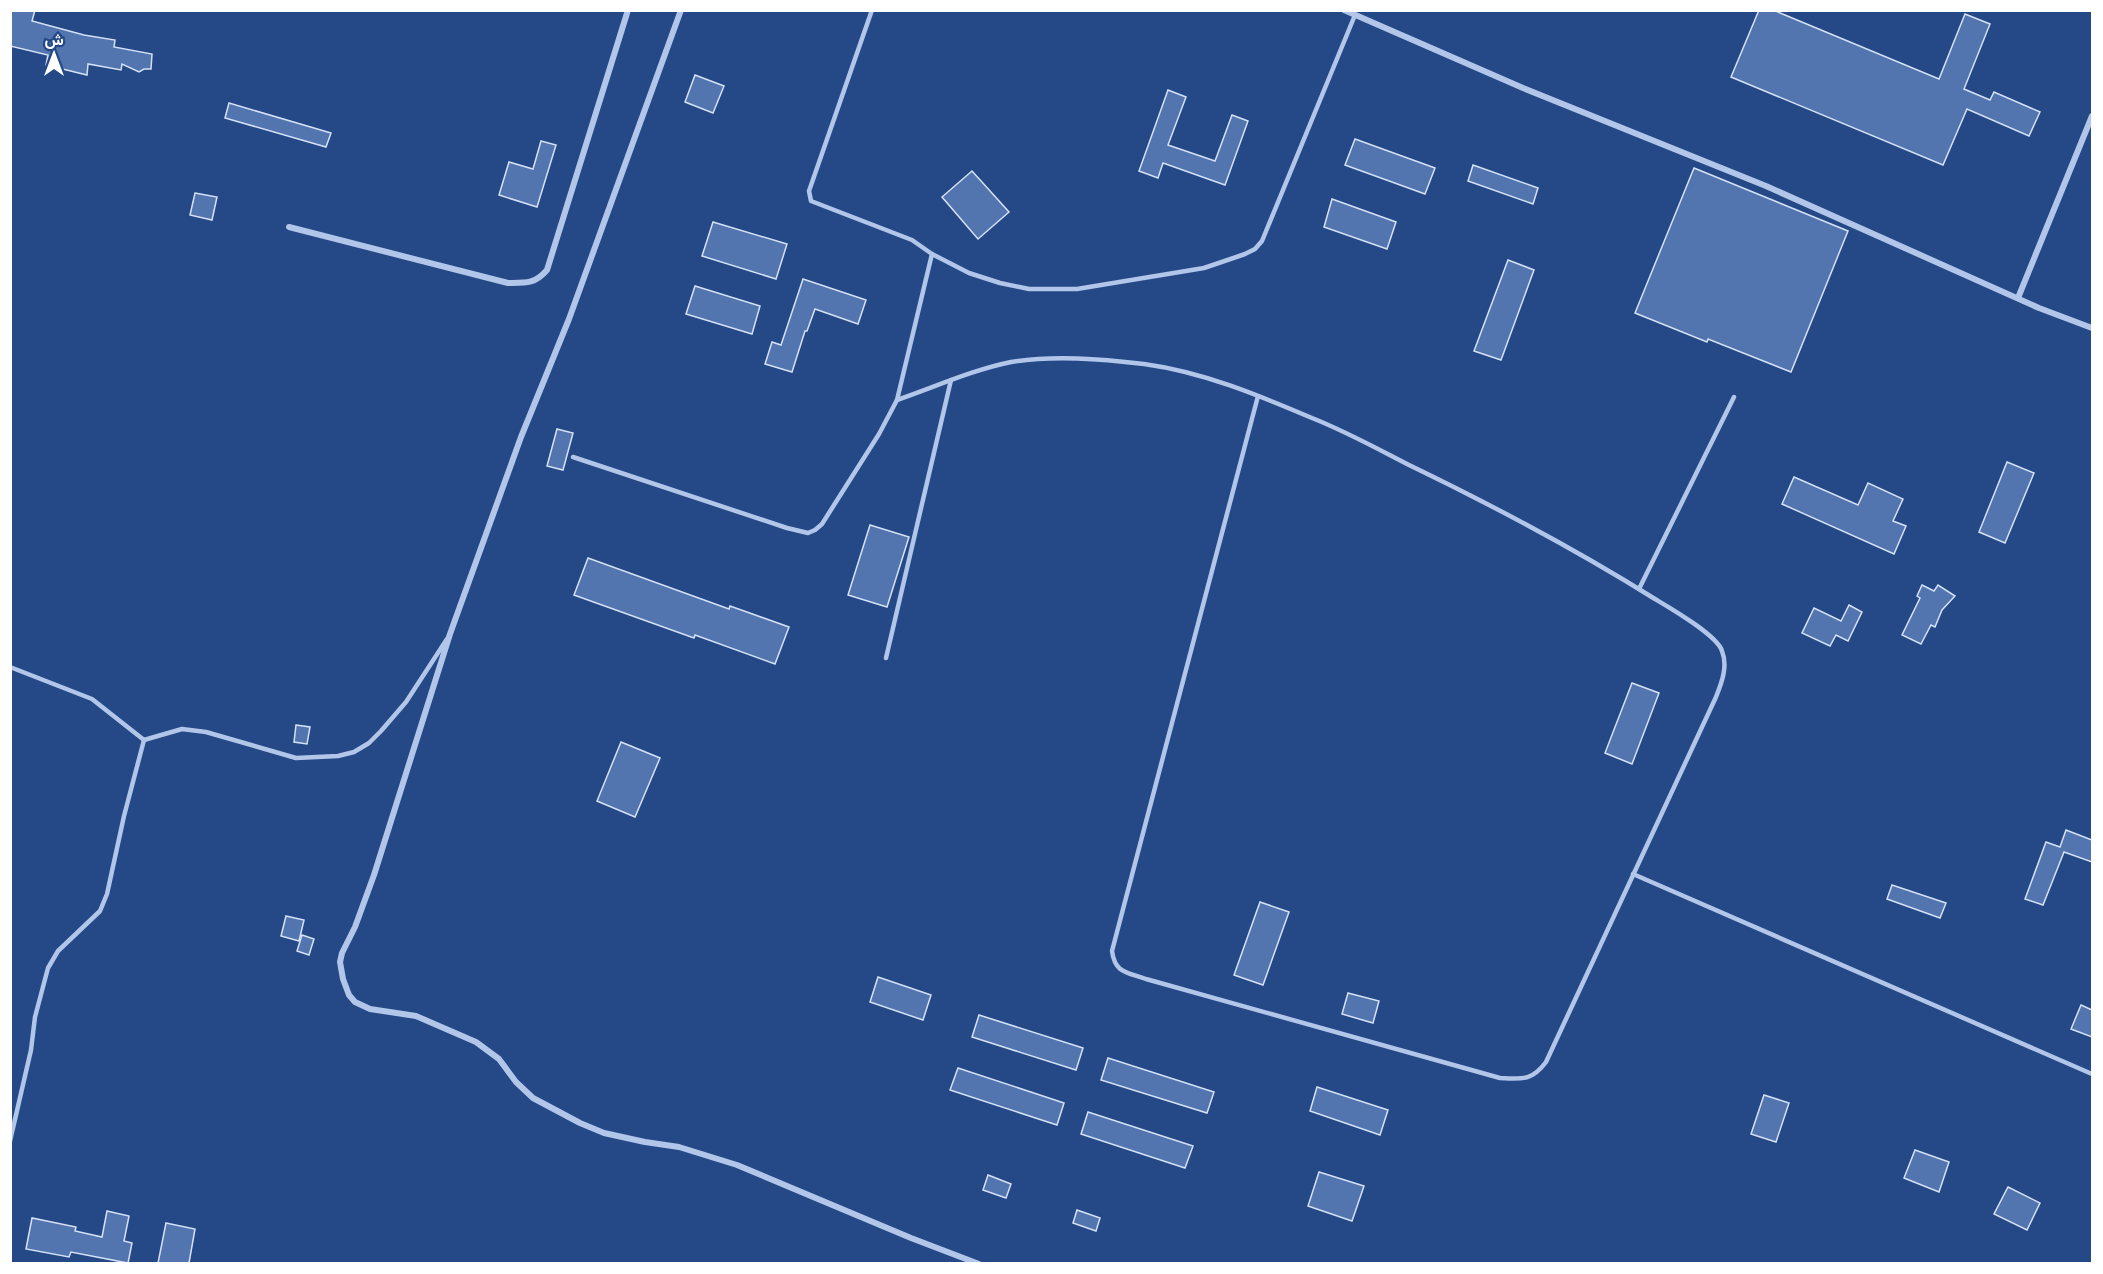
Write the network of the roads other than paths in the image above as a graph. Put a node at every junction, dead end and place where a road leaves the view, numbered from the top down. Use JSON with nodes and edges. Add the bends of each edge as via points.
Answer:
{"nodes":[{"id":1,"x":628,"y":10,"type":"edge"},
{"id":2,"x":681,"y":10,"type":"edge"},
{"id":3,"x":872,"y":10,"type":"edge"},
{"id":4,"x":1344,"y":10,"type":"edge"},
{"id":5,"x":1356,"y":13,"type":"edge"},
{"id":6,"x":2092,"y":116,"type":"edge"},
{"id":7,"x":289,"y":227,"type":"dead end"},
{"id":8,"x":932,"y":254,"type":"junction"},
{"id":9,"x":2018,"y":298,"type":"junction"},
{"id":10,"x":2092,"y":328,"type":"edge"},
{"id":11,"x":951,"y":380,"type":"junction"},
{"id":12,"x":1258,"y":396,"type":"junction"},
{"id":13,"x":1734,"y":397,"type":"dead end"},
{"id":14,"x":897,"y":400,"type":"junction"},
{"id":15,"x":573,"y":458,"type":"dead end"},
{"id":16,"x":1639,"y":589,"type":"junction"},
{"id":17,"x":450,"y":634,"type":"junction"},
{"id":18,"x":886,"y":658,"type":"dead end"},
{"id":19,"x":10,"y":667,"type":"edge"},
{"id":20,"x":144,"y":740,"type":"junction"},
{"id":21,"x":1633,"y":874,"type":"junction"},
{"id":22,"x":2092,"y":1074,"type":"edge"},
{"id":23,"x":10,"y":1142,"type":"edge"},
{"id":24,"x":979,"y":1263,"type":"edge"}],
"edges":[{"from":1,"to":7,"type":"street","via":[[547,270],[539,279],[508,283]]},
{"from":2,"to":17,"type":"street"},
{"from":3,"to":8,"type":"lane","via":[[809,196],[816,204],[912,240]]},
{"from":4,"to":5,"type":"street"},
{"from":5,"to":8,"type":"lane","via":[[1262,241],[1245,255],[1204,268],[1077,289],[1029,289],[969,273]]},
{"from":5,"to":9,"type":"street","via":[[1523,88],[1767,186]]},
{"from":6,"to":9,"type":"street"},
{"from":8,"to":14,"type":"lane"},
{"from":9,"to":10,"type":"street"},
{"from":11,"to":12,"type":"lane","via":[[1012,362],[1071,358],[1144,364],[1188,373]]},
{"from":11,"to":14,"type":"lane"},
{"from":11,"to":18,"type":"lane"},
{"from":12,"to":16,"type":"lane","via":[[1316,419],[1438,479]]},
{"from":12,"to":21,"type":"lane","via":[[1112,951],[1114,963],[1122,971],[1146,979],[1500,1078],[1523,1079],[1538,1074],[1546,1062]]},
{"from":13,"to":16,"type":"lane"},
{"from":14,"to":15,"type":"lane","via":[[828,515],[808,533]]},
{"from":16,"to":21,"type":"lane","via":[[1695,624],[1722,649],[1725,668],[1716,697]]},
{"from":17,"to":20,"type":"lane","via":[[406,702],[381,731],[354,752],[296,758],[206,732],[182,729]]},
{"from":17,"to":24,"type":"street","via":[[374,875],[342,953],[341,972],[349,996],[370,1009],[416,1016],[476,1042],[499,1059],[533,1098],[604,1133],[678,1147],[737,1165]]},
{"from":19,"to":20,"type":"lane","via":[[92,699]]},
{"from":20,"to":23,"type":"lane","via":[[100,911],[58,951],[48,968]]},
{"from":21,"to":22,"type":"lane"}]}
